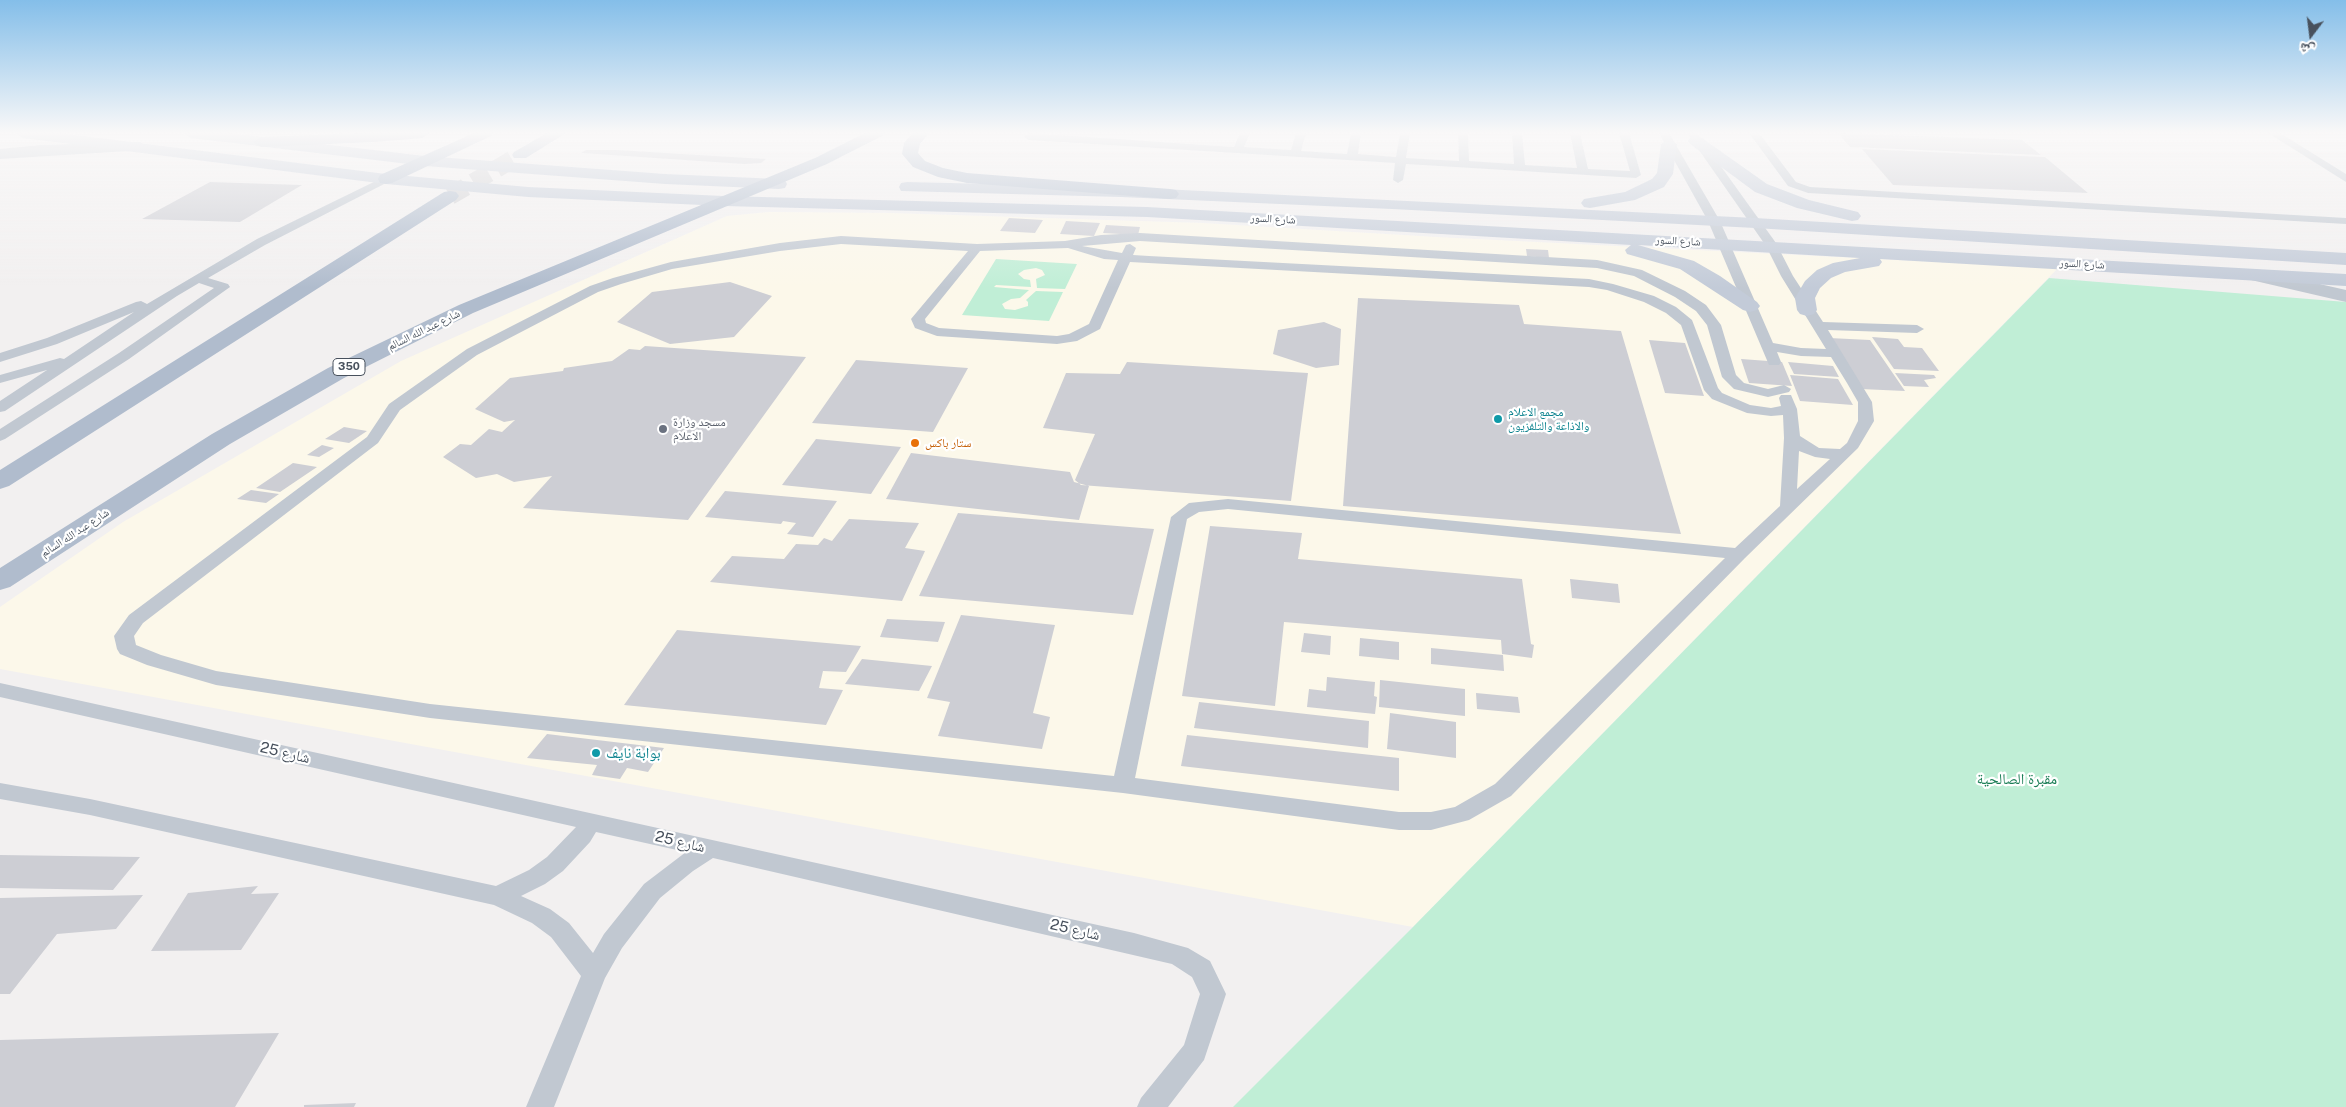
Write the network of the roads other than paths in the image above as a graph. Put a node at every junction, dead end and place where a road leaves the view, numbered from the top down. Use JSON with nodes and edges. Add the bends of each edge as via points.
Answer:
{"nodes":[{"id":1,"x":375,"y":185,"type":"edge"},
{"id":2,"x":448,"y":185,"type":"edge"},
{"id":3,"x":766,"y":185,"type":"edge"},
{"id":4,"x":797,"y":185,"type":"edge"},
{"id":5,"x":812,"y":185,"type":"dead end"},
{"id":6,"x":1056,"y":185,"type":"edge"},
{"id":7,"x":1652,"y":185,"type":"edge"},
{"id":8,"x":1693,"y":185,"type":"edge"},
{"id":9,"x":1728,"y":185,"type":"edge"},
{"id":10,"x":1759,"y":185,"type":"edge"},
{"id":11,"x":1794,"y":185,"type":"edge"},
{"id":12,"x":889,"y":187,"type":"dead end"},
{"id":13,"x":1170,"y":194,"type":"junction"},
{"id":14,"x":450,"y":196,"type":"tunnel mouth"},
{"id":15,"x":724,"y":201,"type":"junction"},
{"id":16,"x":1467,"y":208,"type":"junction"},
{"id":17,"x":1714,"y":221,"type":"junction"},
{"id":18,"x":2346,"y":221,"type":"edge"},
{"id":19,"x":1755,"y":223,"type":"junction"},
{"id":20,"x":1547,"y":234,"type":"junction"},
{"id":21,"x":1969,"y":236,"type":"junction"},
{"id":22,"x":1140,"y":237,"type":"junction"},
{"id":23,"x":1724,"y":243,"type":"junction"},
{"id":24,"x":1066,"y":245,"type":"junction"},
{"id":25,"x":1772,"y":246,"type":"junction"},
{"id":26,"x":977,"y":248,"type":"junction"},
{"id":27,"x":1959,"y":257,"type":"junction"},
{"id":28,"x":1127,"y":258,"type":"junction"},
{"id":29,"x":2346,"y":259,"type":"edge"},
{"id":30,"x":2239,"y":273,"type":"junction"},
{"id":31,"x":199,"y":279,"type":"junction"},
{"id":32,"x":2346,"y":280,"type":"edge"},
{"id":33,"x":172,"y":293,"type":"junction"},
{"id":34,"x":2346,"y":296,"type":"edge"},
{"id":35,"x":1750,"y":306,"type":"junction"},
{"id":36,"x":1813,"y":318,"type":"junction"},
{"id":37,"x":1917,"y":329,"type":"dead end"},
{"id":38,"x":1768,"y":346,"type":"junction"},
{"id":39,"x":86,"y":352,"type":"junction"},
{"id":40,"x":1836,"y":353,"type":"junction"},
{"id":41,"x":0,"y":358,"type":"edge"},
{"id":42,"x":1774,"y":362,"type":"dead end"},
{"id":43,"x":0,"y":379,"type":"edge"},
{"id":44,"x":38,"y":384,"type":"junction"},
{"id":45,"x":0,"y":394,"type":"edge"},
{"id":46,"x":0,"y":408,"type":"edge"},
{"id":47,"x":1790,"y":409,"type":"junction"},
{"id":48,"x":0,"y":436,"type":"edge"},
{"id":49,"x":1792,"y":438,"type":"junction"},
{"id":50,"x":1845,"y":453,"type":"junction"},
{"id":51,"x":0,"y":481,"type":"edge"},
{"id":52,"x":1788,"y":506,"type":"junction"},
{"id":53,"x":1739,"y":554,"type":"junction"},
{"id":54,"x":0,"y":582,"type":"edge"},
{"id":55,"x":0,"y":690,"type":"edge"},
{"id":56,"x":1123,"y":785,"type":"junction"},
{"id":57,"x":0,"y":791,"type":"edge"},
{"id":58,"x":590,"y":822,"type":"junction"},
{"id":59,"x":710,"y":849,"type":"junction"},
{"id":60,"x":498,"y":896,"type":"junction"},
{"id":61,"x":594,"y":974,"type":"junction"},
{"id":62,"x":540,"y":1107,"type":"edge"},
{"id":63,"x":1151,"y":1107,"type":"edge"}],
"edges":[{"from":1,"to":31,"type":"lane","via":[[260,242]]},
{"from":2,"to":15,"type":"main road","name":"شارع السور","via":[[528,192]]},
{"from":3,"to":15,"type":"main road","name":"شارع عبد الله السالم","number":"350"},
{"from":4,"to":5,"type":"main road"},
{"from":6,"to":13,"type":"main road"},
{"from":7,"to":16,"type":"main road","via":[[1629,196],[1599,203]]},
{"from":8,"to":17,"type":"lane"},
{"from":9,"to":19,"type":"lane"},
{"from":10,"to":21,"type":"main road","via":[[1780,196],[1849,216]]},
{"from":11,"to":18,"type":"lane","via":[[1808,190]]},
{"from":12,"to":13,"type":"main road","name":"شارع السور"},
{"from":13,"to":16,"type":"main road","name":"شارع السور"},
{"from":14,"to":51,"type":"main road"},
{"from":15,"to":20,"type":"main road","name":"شارع السور","via":[[1147,212]]},
{"from":15,"to":54,"type":"main road","name":"شارع عبد الله السالم","number":"350","via":[[466,309],[336,373],[221,439]]},
{"from":16,"to":17,"type":"main road","name":"شارع السور"},
{"from":17,"to":19,"type":"main road","name":"شارع السور"},
{"from":17,"to":23,"type":"lane"},
{"from":19,"to":21,"type":"main road","name":"شارع السور"},
{"from":19,"to":25,"type":"lane"},
{"from":20,"to":23,"type":"main road","name":"شارع السور"},
{"from":20,"to":35,"type":"main road","via":[[1670,259],[1713,280]]},
{"from":21,"to":29,"type":"main road","name":"شارع السور"},
{"from":22,"to":24,"type":"lane"},
{"from":22,"to":28,"type":"lane","via":[[1130,248]]},
{"from":22,"to":47,"type":"lane","via":[[1548,260],[1615,267],[1660,283],[1701,308],[1714,325],[1732,382],[1757,392],[1768,393],[1783,387]]},
{"from":23,"to":25,"type":"main road","name":"شارع السور"},
{"from":23,"to":35,"type":"lane"},
{"from":24,"to":26,"type":"lane"},
{"from":24,"to":28,"type":"lane"},
{"from":25,"to":27,"type":"main road","name":"شارع السور"},
{"from":25,"to":36,"type":"lane"},
{"from":26,"to":28,"type":"lane","via":[[918,319],[920,325],[936,332],[1057,340],[1072,338],[1095,326]]},
{"from":26,"to":56,"type":"lane","via":[[814,242],[671,266],[594,289],[472,352],[394,407],[373,440],[136,619],[124,636],[127,650],[216,678],[430,711]]},
{"from":27,"to":30,"type":"main road","name":"شارع السور"},
{"from":27,"to":36,"type":"main road","via":[[1885,260],[1840,267],[1812,284],[1806,298]]},
{"from":28,"to":47,"type":"lane","via":[[1589,284],[1617,289],[1657,303],[1687,323],[1711,390],[1717,396],[1735,406],[1753,410]]},
{"from":30,"to":32,"type":"main road","name":"شارع السور"},
{"from":30,"to":34,"type":"street"},
{"from":31,"to":33,"type":"lane"},
{"from":31,"to":48,"type":"lane","via":[[224,287]]},
{"from":33,"to":39,"type":"lane"},
{"from":33,"to":41,"type":"lane"},
{"from":35,"to":38,"type":"lane"},
{"from":36,"to":37,"type":"lane"},
{"from":36,"to":40,"type":"lane"},
{"from":38,"to":40,"type":"lane","via":[[1801,352]]},
{"from":38,"to":42,"type":"lane"},
{"from":39,"to":43,"type":"lane"},
{"from":39,"to":44,"type":"lane"},
{"from":40,"to":50,"type":"lane","via":[[1865,402],[1866,421]]},
{"from":44,"to":45,"type":"lane"},
{"from":44,"to":46,"type":"lane"},
{"from":47,"to":49,"type":"lane"},
{"from":49,"to":50,"type":"lane","via":[[1815,452]]},
{"from":49,"to":52,"type":"lane"},
{"from":50,"to":52,"type":"lane"},
{"from":52,"to":53,"type":"lane"},
{"from":53,"to":56,"type":"lane","via":[[1504,790],[1460,814],[1431,821],[1399,821]]},
{"from":53,"to":56,"type":"lane","via":[[1228,504],[1195,507],[1179,517]]},
{"from":55,"to":58,"type":"lane","name":"شارع 25"},
{"from":57,"to":60,"type":"lane","via":[[90,807]]},
{"from":58,"to":59,"type":"lane","name":"شارع 25"},
{"from":58,"to":60,"type":"lane","via":[[582,836],[555,864],[537,877]]},
{"from":59,"to":61,"type":"lane","via":[[685,864],[652,891],[612,941]]},
{"from":59,"to":63,"type":"lane","name":"شارع 25","via":[[1178,955],[1201,969],[1213,994],[1195,1051]]},
{"from":60,"to":61,"type":"lane","via":[[541,916],[560,930]]},
{"from":61,"to":62,"type":"lane"}]}
